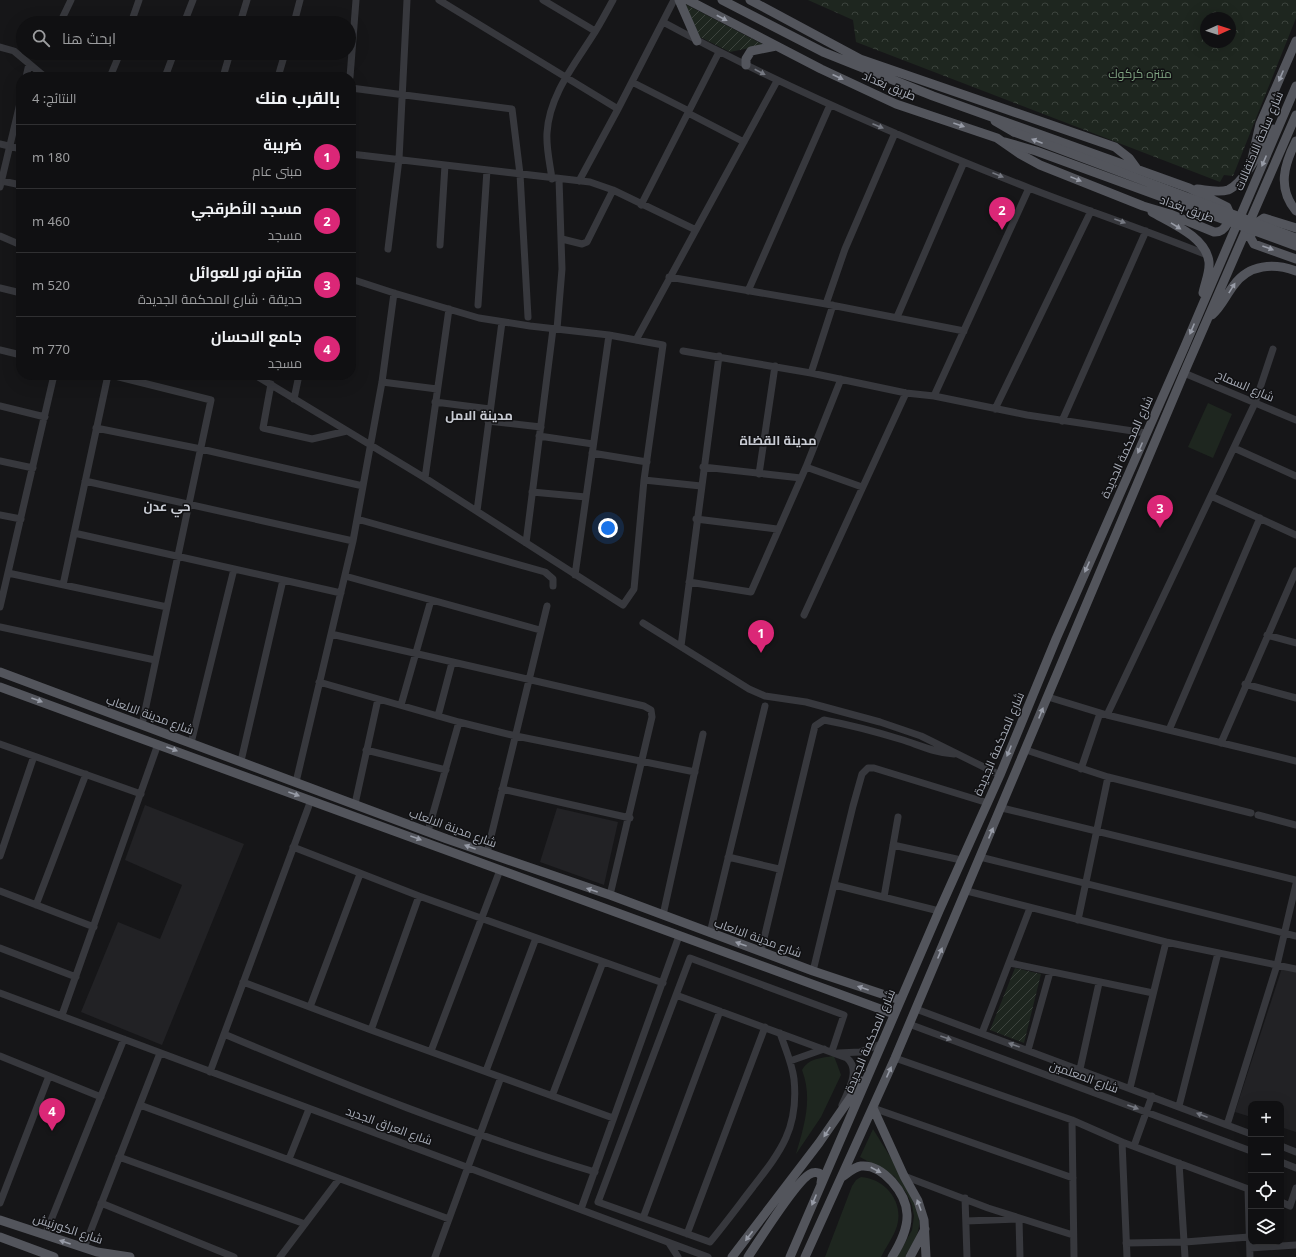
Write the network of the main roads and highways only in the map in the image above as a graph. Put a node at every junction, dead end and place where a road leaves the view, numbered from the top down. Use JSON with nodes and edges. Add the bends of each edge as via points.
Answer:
{"nodes":[{"id":1,"x":679,"y":0,"type":"edge"},
{"id":2,"x":688,"y":0,"type":"edge"},
{"id":3,"x":722,"y":0,"type":"edge"},
{"id":4,"x":750,"y":0,"type":"edge"},
{"id":5,"x":745,"y":11,"type":"junction"},
{"id":6,"x":697,"y":41,"type":"road end"},
{"id":7,"x":1296,"y":41,"type":"edge"},
{"id":8,"x":776,"y":46,"type":"junction"},
{"id":9,"x":746,"y":65,"type":"road end"},
{"id":10,"x":1296,"y":86,"type":"edge"},
{"id":11,"x":946,"y":89,"type":"junction"},
{"id":12,"x":947,"y":101,"type":"junction"},
{"id":13,"x":1290,"y":101,"type":"junction"},
{"id":14,"x":986,"y":114,"type":"junction"},
{"id":15,"x":1296,"y":115,"type":"edge"},
{"id":16,"x":1293,"y":127,"type":"edge"},
{"id":17,"x":1296,"y":141,"type":"edge"},
{"id":18,"x":1005,"y":142,"type":"junction"},
{"id":19,"x":1251,"y":164,"type":"junction"},
{"id":20,"x":1137,"y":169,"type":"junction"},
{"id":21,"x":1189,"y":188,"type":"junction"},
{"id":22,"x":1142,"y":206,"type":"junction"},
{"id":23,"x":1296,"y":211,"type":"edge"},
{"id":24,"x":1296,"y":228,"type":"edge"},
{"id":25,"x":1296,"y":238,"type":"edge"},
{"id":26,"x":1230,"y":241,"type":"joint"},
{"id":27,"x":1240,"y":244,"type":"joint"},
{"id":28,"x":1296,"y":246,"type":"edge"},
{"id":29,"x":1296,"y":258,"type":"edge"},
{"id":30,"x":1296,"y":270,"type":"edge"},
{"id":31,"x":1198,"y":314,"type":"junction"},
{"id":32,"x":1208,"y":319,"type":"junction"},
{"id":33,"x":0,"y":672,"type":"edge"},
{"id":34,"x":0,"y":687,"type":"edge"},
{"id":35,"x":102,"y":710,"type":"junction"},
{"id":36,"x":98,"y":722,"type":"junction"},
{"id":37,"x":569,"y":882,"type":"junction"},
{"id":38,"x":566,"y":895,"type":"junction"},
{"id":39,"x":900,"y":1000,"type":"junction"},
{"id":40,"x":894,"y":1014,"type":"junction"},
{"id":41,"x":873,"y":1065,"type":"junction"},
{"id":42,"x":873,"y":1108,"type":"junction"},
{"id":43,"x":841,"y":1178,"type":"junction"},
{"id":44,"x":821,"y":1184,"type":"junction"},
{"id":45,"x":0,"y":1220,"type":"edge"},
{"id":46,"x":925,"y":1229,"type":"junction"},
{"id":47,"x":0,"y":1237,"type":"edge"},
{"id":48,"x":54,"y":1257,"type":"edge"},
{"id":49,"x":130,"y":1257,"type":"edge"},
{"id":50,"x":732,"y":1257,"type":"edge"},
{"id":51,"x":748,"y":1257,"type":"edge"},
{"id":52,"x":790,"y":1257,"type":"edge"},
{"id":53,"x":805,"y":1257,"type":"edge"},
{"id":54,"x":892,"y":1257,"type":"edge"},
{"id":55,"x":910,"y":1257,"type":"edge"},
{"id":56,"x":926,"y":1257,"type":"edge"}],
"edges":[{"from":1,"to":6,"type":"main road"},
{"from":2,"to":8,"type":"main road","name":"طريق بغداد","one_way":true},
{"from":3,"to":5,"type":"main road","name":"طريق بغداد"},
{"from":4,"to":5,"type":"main road"},
{"from":4,"to":11,"type":"main road","via":[[860,58]]},
{"from":5,"to":12,"type":"main road","name":"طريق بغداد","via":[[823,52]]},
{"from":7,"to":19,"type":"main road","one_way":true,"via":[[1260,124]]},
{"from":8,"to":9,"type":"main road","via":[[751,51],[746,59]]},
{"from":8,"to":18,"type":"main road","name":"طريق بغداد","one_way":true,"via":[[896,104]]},
{"from":10,"to":13,"type":"main road","name":"شارع ساحة الاحتفالات"},
{"from":11,"to":12,"type":"main road"},
{"from":11,"to":20,"type":"main road","via":[[1115,147],[1129,158]]},
{"from":12,"to":14,"type":"main road","name":"طريق بغداد"},
{"from":13,"to":19,"type":"main road"},
{"from":13,"to":26,"type":"main road","name":"شارع ساحة الاحتفالات","one_way":true},
{"from":14,"to":20,"type":"main road","name":"طريق بغداد"},
{"from":25,"to":14,"type":"main road","one_way":true,"bridge":true,"via":[[1014,132]]},
{"from":15,"to":16,"type":"main road","name":"شارع ساحة الاحتفالات"},
{"from":16,"to":27,"type":"main road","name":"شارع ساحة الاحتفالات"},
{"from":17,"to":23,"type":"main road","via":[[1284,176],[1286,195]]},
{"from":18,"to":22,"type":"main road","name":"طريق بغداد","one_way":true,"via":[[1040,165]]},
{"from":18,"to":28,"type":"main road","bridge":true,"via":[[1036,150]]},
{"from":19,"to":21,"type":"main road","via":[[1240,180],[1227,190]]},
{"from":20,"to":21,"type":"main road","name":"طريق بغداد"},
{"from":21,"to":22,"type":"main road","name":"طريق بغداد","via":[[1227,207],[1230,215],[1223,230],[1214,232]]},
{"from":22,"to":31,"type":"main road","one_way":true,"via":[[1193,238],[1207,255],[1209,266]]},
{"from":24,"to":29,"type":"main road","one_way":true,"via":[[1264,218],[1258,222],[1250,237],[1254,244]]},
{"from":26,"to":31,"type":"main road","name":"شارع المحكمة الجديدة"},
{"from":27,"to":32,"type":"main road","name":"شارع المحكمة الجديدة"},
{"from":32,"to":30,"type":"main road","one_way":true,"via":[[1223,303],[1233,285],[1246,274],[1272,265]]},
{"from":31,"to":39,"type":"main road","name":"شارع المحكمة الجديدة","one_way":true,"via":[[1056,639],[1000,775]]},
{"from":42,"to":32,"type":"main road","name":"شارع المحكمة الجديدة","one_way":true},
{"from":33,"to":35,"type":"main road","name":"شارع مدينة الالعاب"},
{"from":34,"to":36,"type":"main road","name":"شارع مدينة الالعاب","one_way":true},
{"from":35,"to":36,"type":"main road"},
{"from":37,"to":35,"type":"main road","name":"شارع مدينة الالعاب","one_way":true},
{"from":36,"to":38,"type":"main road","name":"شارع مدينة الالعاب","one_way":true},
{"from":37,"to":38,"type":"main road"},
{"from":39,"to":37,"type":"main road","name":"شارع مدينة الالعاب","one_way":true},
{"from":38,"to":40,"type":"main road","name":"شارع مدينة الالعاب"},
{"from":39,"to":40,"type":"main road","name":"شارع المحكمة الجديدة"},
{"from":40,"to":41,"type":"main road","name":"شارع المحكمة الجديدة"},
{"from":41,"to":44,"type":"main road","name":"شارع المحكمة الجديدة"},
{"from":41,"to":50,"type":"main road","one_way":true,"via":[[819,1144]]},
{"from":42,"to":43,"type":"main road","name":"شارع المحكمة الجديدة"},
{"from":46,"to":42,"type":"main road","one_way":true,"via":[[918,1201]]},
{"from":43,"to":53,"type":"main road","name":"شارع المحكمة الجديدة"},
{"from":43,"to":54,"type":"main road","one_way":true,"via":[[859,1167],[870,1167],[882,1173],[899,1190],[906,1209],[907,1224]]},
{"from":44,"to":51,"type":"main road","via":[[822,1177],[819,1173],[807,1175]]},
{"from":44,"to":52,"type":"main road","name":"شارع المحكمة الجديدة","one_way":true},
{"from":49,"to":45,"type":"main road","name":"شارع الكورنيش","one_way":true,"via":[[97,1252]]},
{"from":46,"to":55,"type":"main road"},
{"from":46,"to":56,"type":"main road"},
{"from":47,"to":48,"type":"main road"}]}
